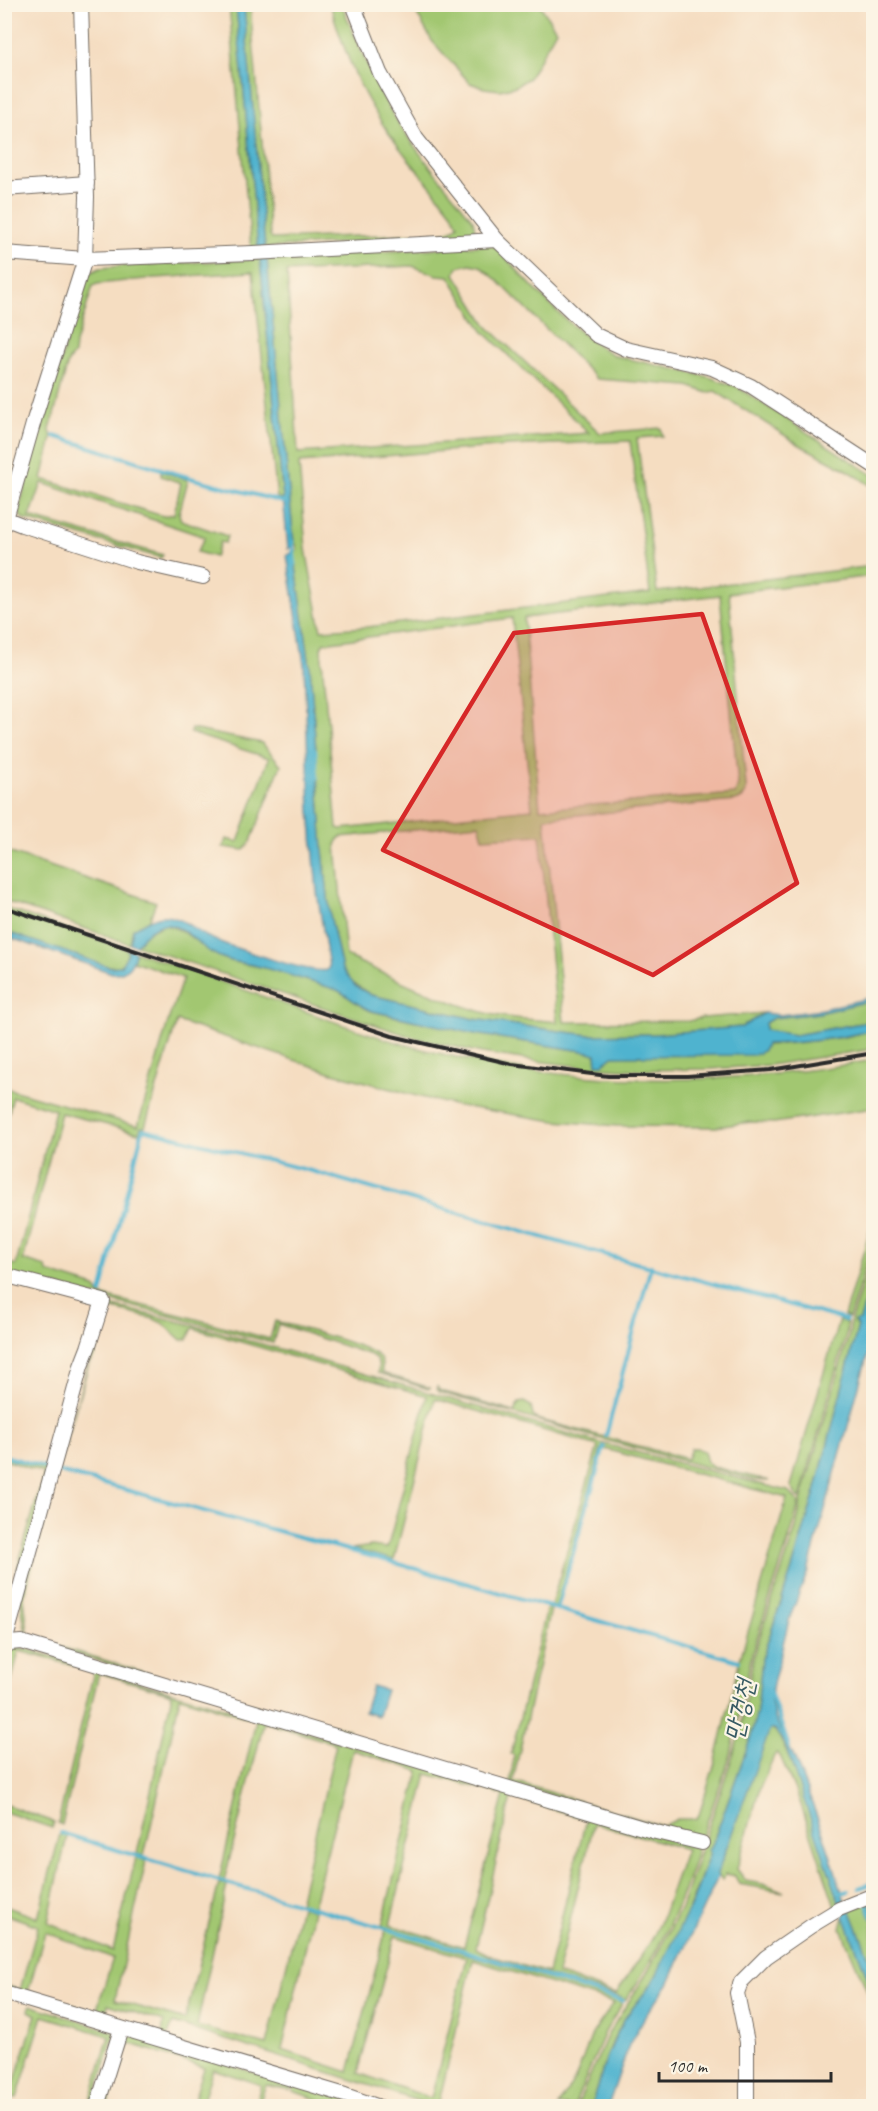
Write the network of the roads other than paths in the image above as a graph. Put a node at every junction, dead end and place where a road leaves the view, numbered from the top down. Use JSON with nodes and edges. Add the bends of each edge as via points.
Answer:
{"nodes":[{"id":1,"x":81,"y":4,"type":"edge"},
{"id":2,"x":353,"y":4,"type":"edge"},
{"id":3,"x":87,"y":183,"type":"junction"},
{"id":4,"x":4,"y":189,"type":"edge"},
{"id":5,"x":498,"y":240,"type":"junction"},
{"id":6,"x":4,"y":253,"type":"edge"},
{"id":7,"x":85,"y":259,"type":"junction"},
{"id":8,"x":873,"y":466,"type":"edge"},
{"id":9,"x":5,"y":521,"type":"edge"},
{"id":10,"x":203,"y":577,"type":"dead end"},
{"id":11,"x":4,"y":1275,"type":"edge"},
{"id":12,"x":4,"y":1647,"type":"edge"},
{"id":13,"x":702,"y":1843,"type":"dead end"},
{"id":14,"x":873,"y":1895,"type":"edge"},
{"id":15,"x":4,"y":1993,"type":"edge"},
{"id":16,"x":121,"y":2029,"type":"junction"},
{"id":17,"x":97,"y":2106,"type":"edge"},
{"id":18,"x":377,"y":2106,"type":"edge"},
{"id":19,"x":747,"y":2106,"type":"edge"}],
"edges":[{"from":1,"to":3,"type":"street"},
{"from":2,"to":5,"type":"street","via":[[380,73],[410,128]]},
{"from":3,"to":4,"type":"street"},
{"from":3,"to":7,"type":"street"},
{"from":5,"to":7,"type":"street"},
{"from":5,"to":8,"type":"street","via":[[596,335],[626,349],[712,368],[751,386]]},
{"from":6,"to":7,"type":"street"},
{"from":7,"to":9,"type":"street"},
{"from":9,"to":10,"type":"street","via":[[137,562]]},
{"from":11,"to":12,"type":"street","via":[[103,1301],[81,1366]]},
{"from":12,"to":13,"type":"street","via":[[21,1642]]},
{"from":14,"to":19,"type":"street","via":[[810,1926],[766,1957],[741,1982],[737,1994],[747,2042]]},
{"from":15,"to":16,"type":"street"},
{"from":16,"to":17,"type":"street"},
{"from":16,"to":18,"type":"street"}]}
